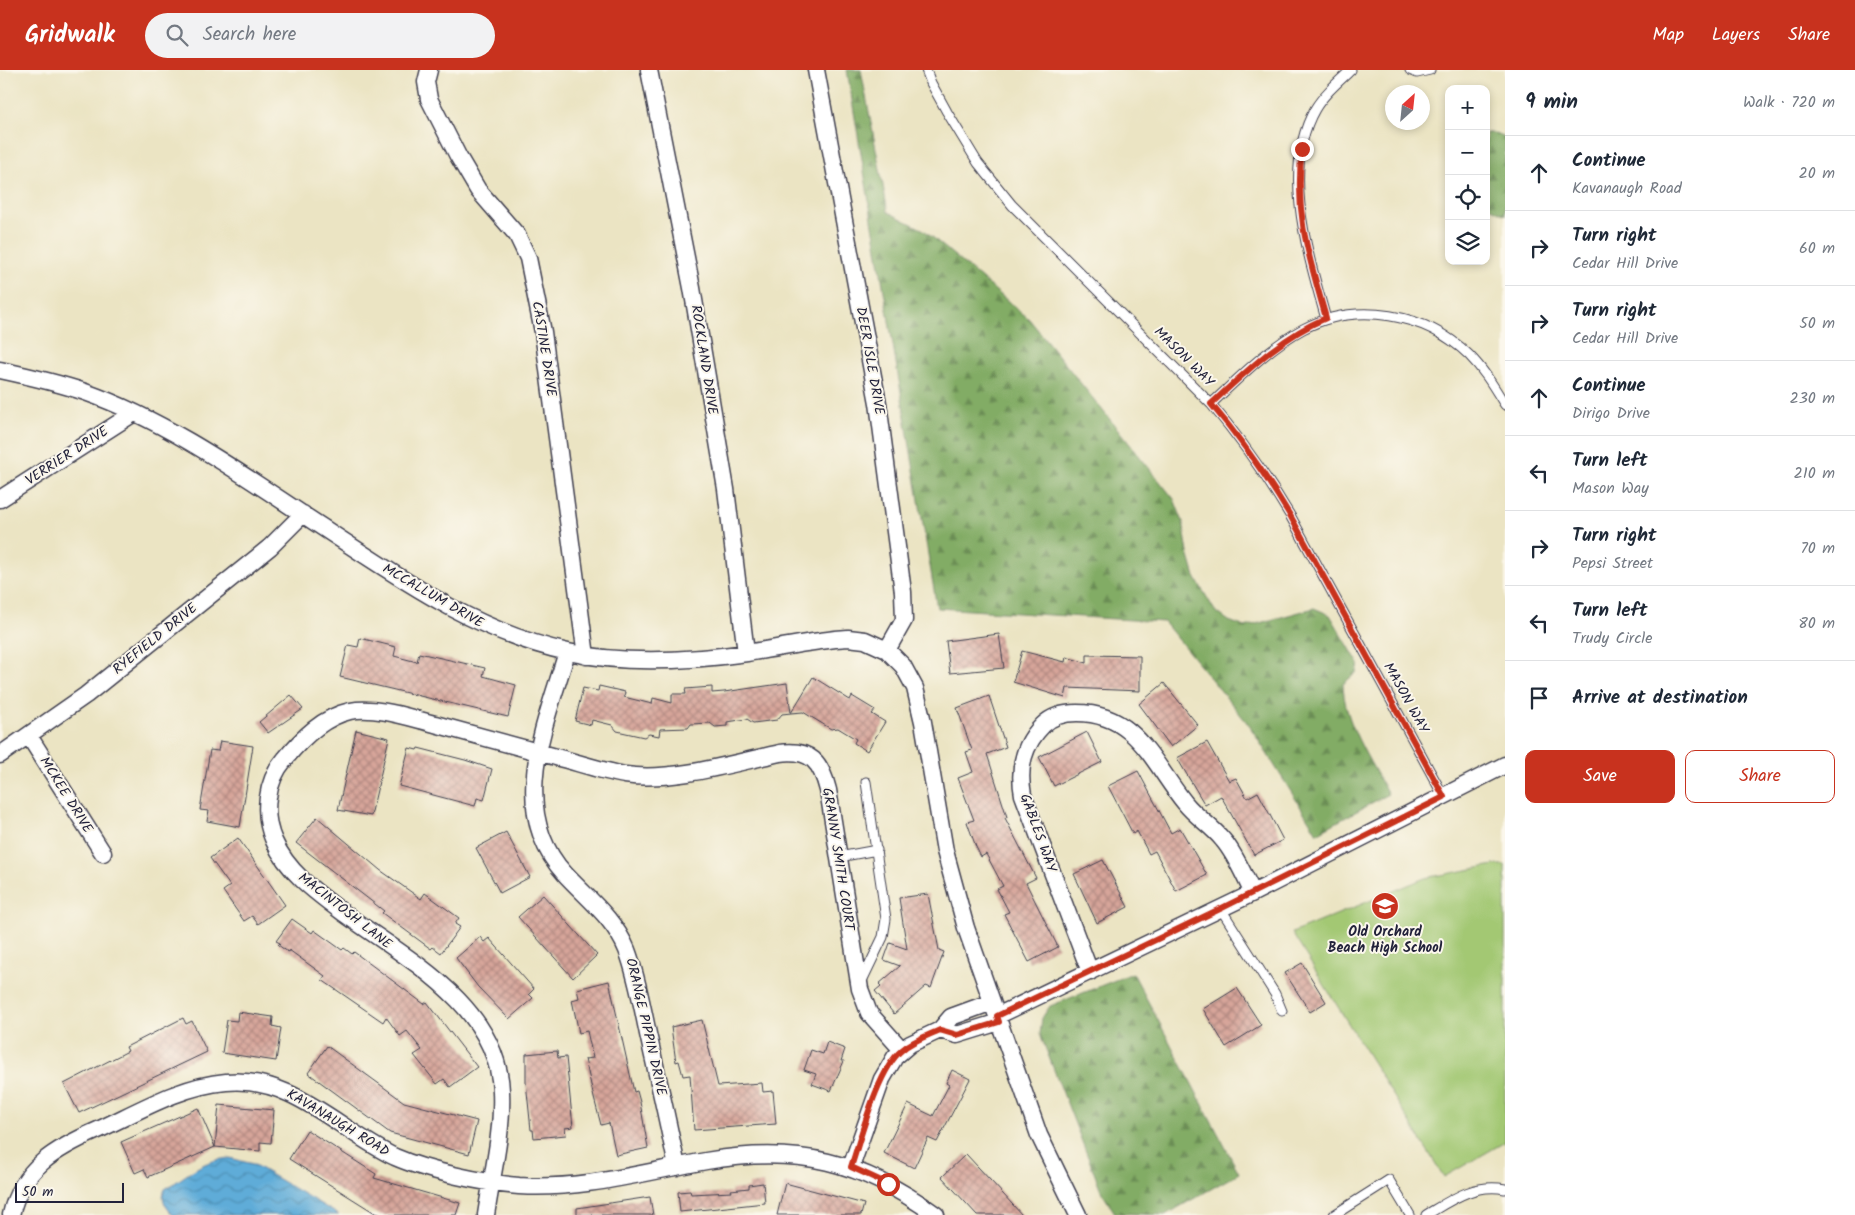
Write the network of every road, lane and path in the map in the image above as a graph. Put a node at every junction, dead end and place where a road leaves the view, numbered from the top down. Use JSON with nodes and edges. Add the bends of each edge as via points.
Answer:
{"nodes":[{"id":1,"x":649,"y":70,"type":"edge"},
{"id":2,"x":816,"y":70,"type":"edge"},
{"id":3,"x":926,"y":70,"type":"edge"},
{"id":4,"x":1351,"y":70,"type":"edge"},
{"id":5,"x":1410,"y":70,"type":"edge"},
{"id":6,"x":1430,"y":70,"type":"edge"},
{"id":7,"x":428,"y":71,"type":"edge"},
{"id":8,"x":1326,"y":318,"type":"junction"},
{"id":9,"x":0,"y":370,"type":"edge"},
{"id":10,"x":1211,"y":404,"type":"junction"},
{"id":11,"x":1505,"y":405,"type":"edge"},
{"id":12,"x":134,"y":413,"type":"junction"},
{"id":13,"x":0,"y":499,"type":"edge"},
{"id":14,"x":303,"y":514,"type":"junction"},
{"id":15,"x":887,"y":650,"type":"junction"},
{"id":16,"x":568,"y":652,"type":"junction"},
{"id":17,"x":746,"y":653,"type":"junction"},
{"id":18,"x":586,"y":656,"type":"junction"},
{"id":19,"x":30,"y":736,"type":"junction"},
{"id":20,"x":538,"y":752,"type":"junction"},
{"id":21,"x":0,"y":755,"type":"edge"},
{"id":22,"x":1505,"y":765,"type":"edge"},
{"id":23,"x":866,"y":782,"type":"dead end"},
{"id":24,"x":1444,"y":797,"type":"junction"},
{"id":25,"x":877,"y":850,"type":"junction"},
{"id":26,"x":103,"y":853,"type":"dead end"},
{"id":27,"x":839,"y":857,"type":"junction"},
{"id":28,"x":1253,"y":893,"type":"junction"},
{"id":29,"x":1222,"y":908,"type":"junction"},
{"id":30,"x":1090,"y":972,"type":"junction"},
{"id":31,"x":860,"y":986,"type":"junction"},
{"id":32,"x":1282,"y":1012,"type":"dead end"},
{"id":33,"x":996,"y":1013,"type":"junction"},
{"id":34,"x":902,"y":1050,"type":"junction"},
{"id":35,"x":677,"y":1167,"type":"junction"},
{"id":36,"x":851,"y":1167,"type":"junction"},
{"id":37,"x":491,"y":1182,"type":"junction"},
{"id":38,"x":1505,"y":1189,"type":"edge"},
{"id":39,"x":11,"y":1215,"type":"edge"},
{"id":40,"x":486,"y":1215,"type":"edge"},
{"id":41,"x":936,"y":1215,"type":"edge"},
{"id":42,"x":1078,"y":1215,"type":"edge"},
{"id":43,"x":1334,"y":1215,"type":"edge"},
{"id":44,"x":1410,"y":1215,"type":"edge"},
{"id":45,"x":1426,"y":1215,"type":"edge"}],
"edges":[{"from":1,"to":17,"type":"street","name":"ROCKLAND DRIVE","via":[[692,288],[724,480]]},
{"from":2,"to":15,"type":"street","name":"DEER ISLE DRIVE","via":[[878,403],[903,592],[904,620]]},
{"from":3,"to":10,"type":"lane","name":"MASON WAY","via":[[942,104],[978,163],[1012,205]]},
{"from":4,"to":8,"type":"lane","via":[[1331,88],[1315,110],[1302,149],[1299,175],[1301,219]]},
{"from":5,"to":6,"type":"lane","via":[[1417,73]]},
{"from":7,"to":18,"type":"street","name":"CASTINE DRIVE","via":[[429,99],[458,156],[478,190],[517,235],[528,258],[542,332]]},
{"from":8,"to":10,"type":"lane","via":[[1300,330],[1274,348]]},
{"from":8,"to":11,"type":"lane","via":[[1387,315],[1434,330],[1469,355]]},
{"from":9,"to":12,"type":"street","name":"MCCALLUM DRIVE","via":[[85,392]]},
{"from":10,"to":24,"type":"lane","name":"MASON WAY","via":[[1245,446],[1291,517]]},
{"from":12,"to":13,"type":"street","name":"VERRIER DRIVE"},
{"from":12,"to":14,"type":"street","name":"MCCALLUM DRIVE","via":[[195,446]]},
{"from":14,"to":16,"type":"street","name":"MCCALLUM DRIVE","via":[[454,610],[513,637]]},
{"from":14,"to":19,"type":"street","name":"RYEFIELD DRIVE","via":[[270,547]]},
{"from":15,"to":17,"type":"street","name":"MCCALLUM DRIVE","via":[[865,640],[848,638]]},
{"from":15,"to":33,"type":"street","via":[[904,666],[915,688],[945,851],[968,936]]},
{"from":16,"to":18,"type":"street","name":"MCCALLUM DRIVE"},
{"from":16,"to":20,"type":"street","name":"ORANGE PIPPIN DRIVE"},
{"from":17,"to":18,"type":"street","name":"MCCALLUM DRIVE","via":[[663,660]]},
{"from":19,"to":21,"type":"street","name":"RYEFIELD DRIVE"},
{"from":19,"to":26,"type":"street","name":"MCKEE DRIVE"},
{"from":20,"to":27,"type":"street","name":"GRANNY SMITH COURT","via":[[624,775],[640,776],[710,769],[780,753],[801,753],[814,760],[823,771]]},
{"from":20,"to":35,"type":"street","name":"ORANGE PIPPIN DRIVE","via":[[533,788],[536,818],[554,860],[607,917],[627,950]]},
{"from":20,"to":37,"type":"street","name":"MACINTOSH LANE","via":[[408,717],[350,711],[322,723],[291,751],[274,775],[268,799],[268,819],[274,842],[295,872],[338,909],[434,978],[461,1003],[486,1036],[496,1061],[501,1090]]},
{"from":22,"to":24,"type":"street"},
{"from":23,"to":25,"type":"lane"},
{"from":24,"to":28,"type":"street"},
{"from":25,"to":27,"type":"lane"},
{"from":25,"to":31,"type":"lane","via":[[886,911],[885,930]]},
{"from":27,"to":31,"type":"street","name":"GRANNY SMITH COURT"},
{"from":28,"to":29,"type":"street"},
{"from":28,"to":30,"type":"street","name":"GABLES WAY","via":[[1224,841],[1187,806],[1142,742],[1128,728],[1100,715],[1068,713],[1055,717],[1035,733],[1020,767],[1020,780]]},
{"from":29,"to":30,"type":"street"},
{"from":29,"to":32,"type":"lane","via":[[1275,994]]},
{"from":30,"to":33,"type":"street"},
{"from":31,"to":34,"type":"street","name":"GRANNY SMITH COURT","via":[[869,1013]]},
{"from":33,"to":34,"type":"street","via":[[952,1017],[940,1030]]},
{"from":33,"to":42,"type":"street","via":[[1039,1135]]},
{"from":34,"to":36,"type":"street","via":[[889,1064],[882,1079]]},
{"from":35,"to":36,"type":"street","name":"KAVANAUGH ROAD","via":[[708,1160],[770,1155],[815,1158]]},
{"from":35,"to":37,"type":"street","name":"KAVANAUGH ROAD","via":[[593,1183],[542,1186]]},
{"from":36,"to":41,"type":"street","name":"KAVANAUGH ROAD","via":[[903,1192]]},
{"from":37,"to":39,"type":"street","name":"KAVANAUGH ROAD","via":[[397,1157],[279,1088],[256,1082],[227,1082],[176,1094],[54,1151],[36,1166],[24,1182]]},
{"from":37,"to":40,"type":"street","name":"MACINTOSH LANE"},
{"from":38,"to":45,"type":"lane","via":[[1463,1192]]},
{"from":43,"to":44,"type":"lane","via":[[1389,1180]]}]}
